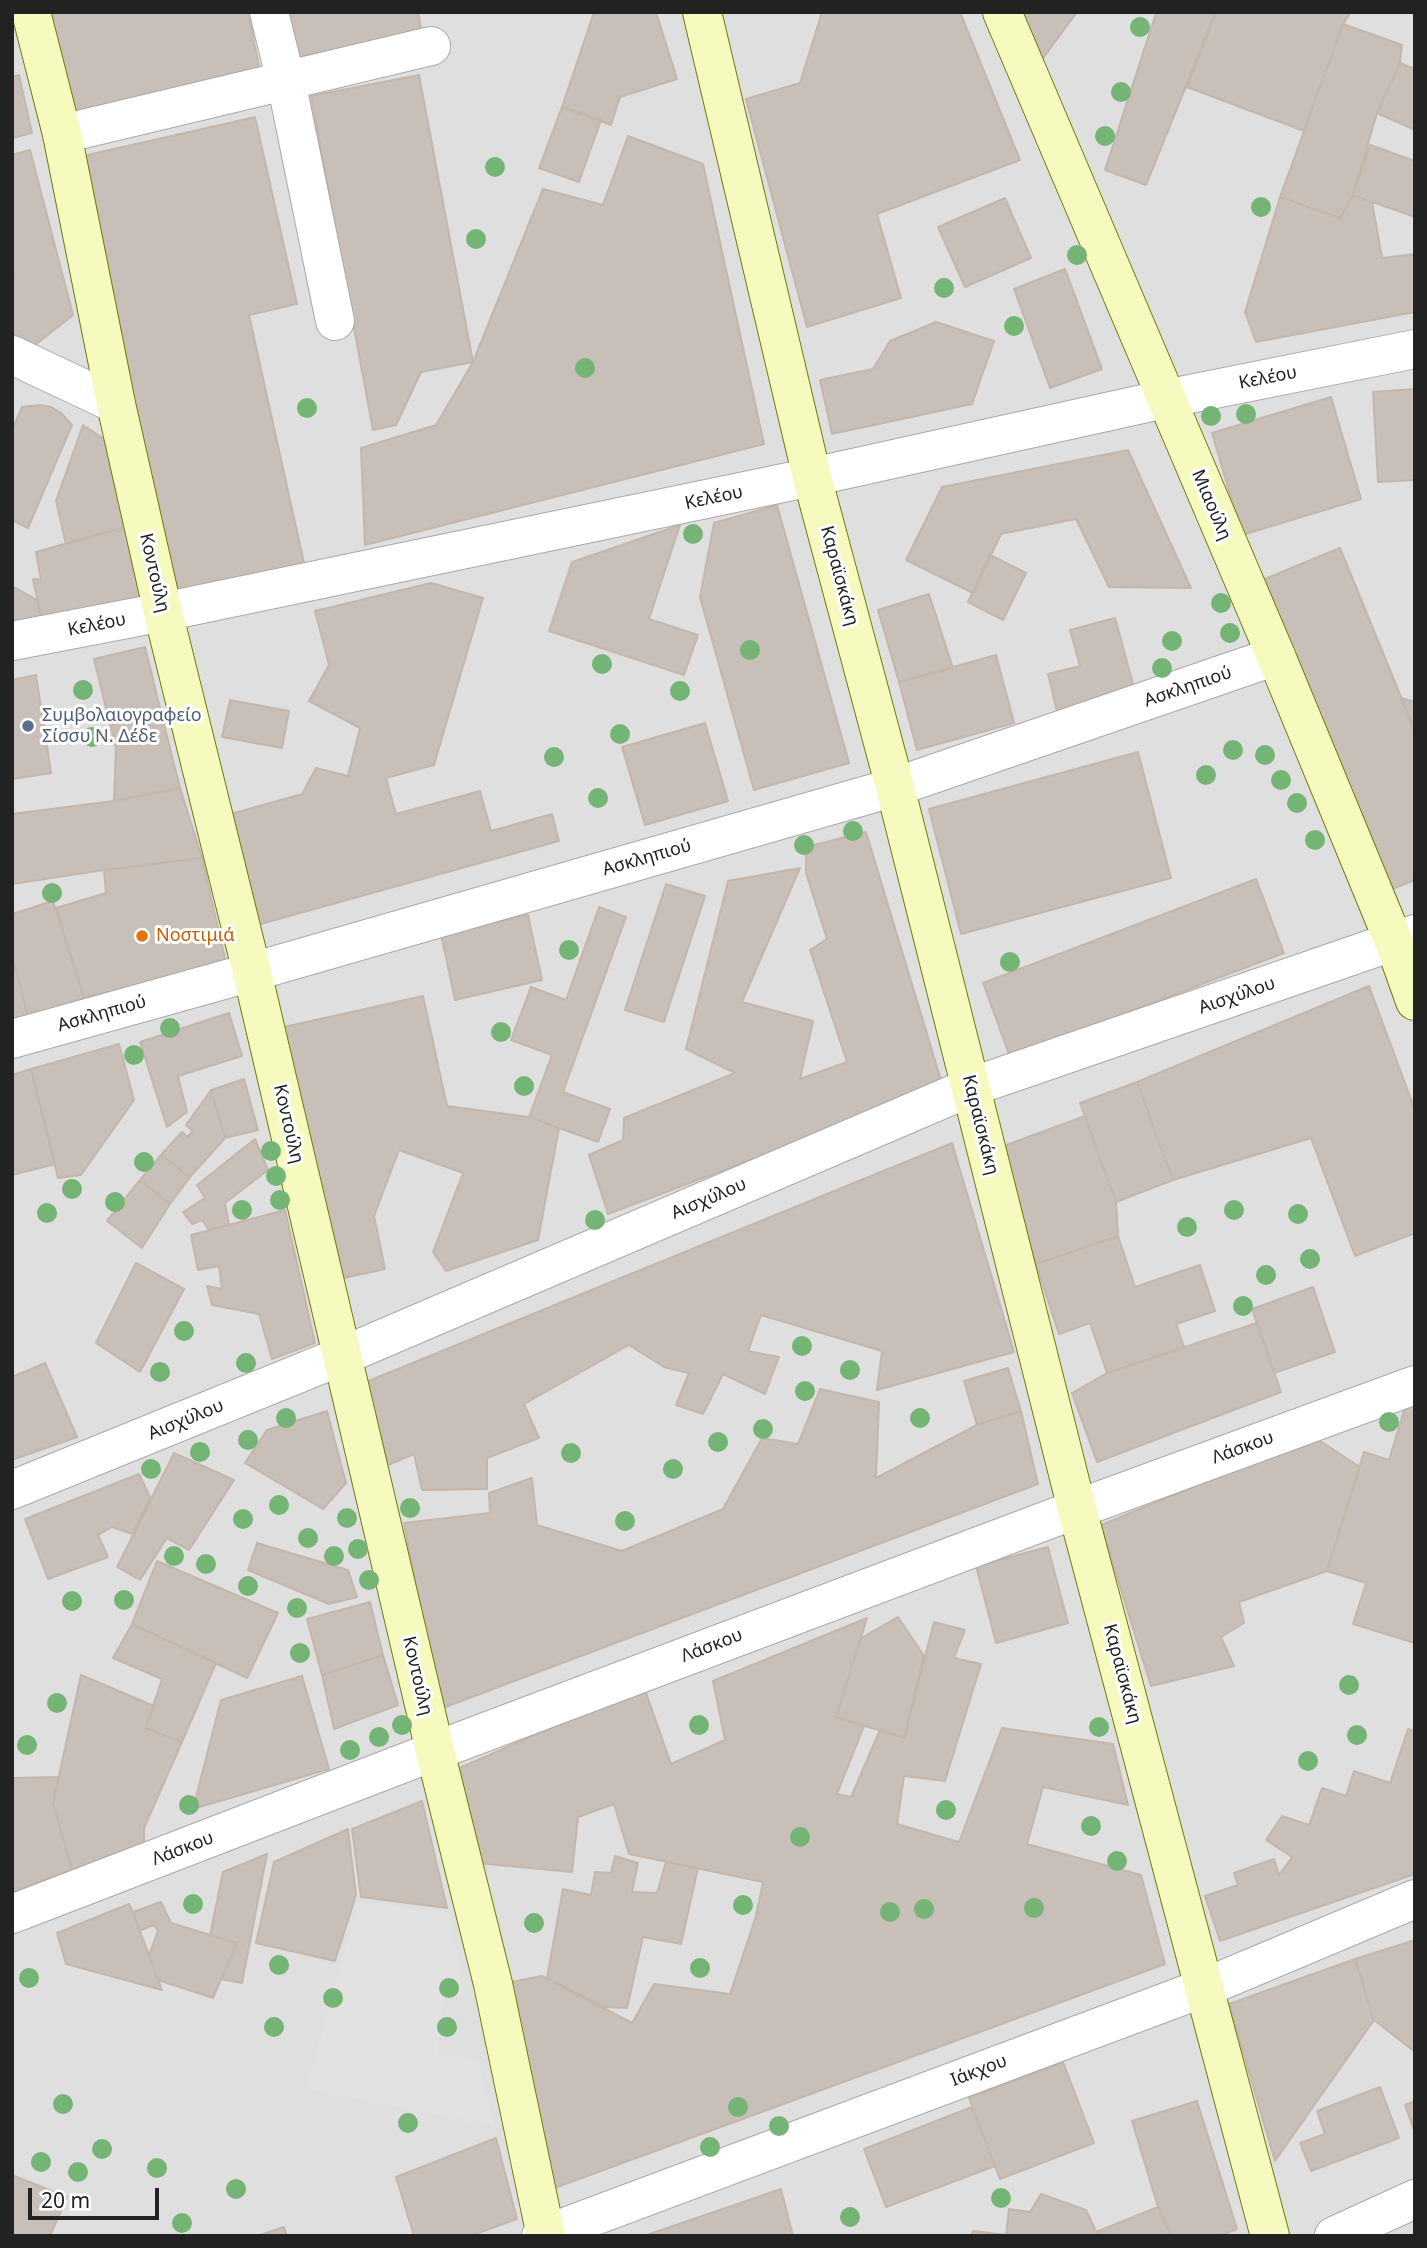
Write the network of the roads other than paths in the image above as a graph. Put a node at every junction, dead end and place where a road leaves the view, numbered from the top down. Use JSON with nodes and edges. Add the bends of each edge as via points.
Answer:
{"nodes":[{"id":1,"x":31,"y":12,"type":"edge"},
{"id":2,"x":269,"y":12,"type":"edge"},
{"id":3,"x":702,"y":12,"type":"edge"},
{"id":4,"x":1002,"y":12,"type":"edge"},
{"id":5,"x":431,"y":46,"type":"dead end"},
{"id":6,"x":286,"y":81,"type":"junction"},
{"id":7,"x":62,"y":134,"type":"junction"},
{"id":8,"x":335,"y":321,"type":"dead end"},
{"id":9,"x":1415,"y":349,"type":"edge"},
{"id":10,"x":12,"y":355,"type":"edge"},
{"id":11,"x":1166,"y":399,"type":"junction"},
{"id":12,"x":116,"y":404,"type":"junction"},
{"id":13,"x":812,"y":477,"type":"junction"},
{"id":14,"x":163,"y":612,"type":"junction"},
{"id":15,"x":12,"y":641,"type":"edge"},
{"id":16,"x":1276,"y":656,"type":"junction"},
{"id":17,"x":895,"y":787,"type":"junction"},
{"id":18,"x":1404,"y":938,"type":"edge"},
{"id":19,"x":252,"y":972,"type":"junction"},
{"id":20,"x":1415,"y":1000,"type":"edge"},
{"id":21,"x":12,"y":1039,"type":"edge"},
{"id":22,"x":971,"y":1087,"type":"junction"},
{"id":23,"x":342,"y":1356,"type":"junction"},
{"id":24,"x":1415,"y":1385,"type":"edge"},
{"id":25,"x":12,"y":1490,"type":"edge"},
{"id":26,"x":1077,"y":1508,"type":"junction"},
{"id":27,"x":435,"y":1751,"type":"junction"},
{"id":28,"x":1415,"y":1899,"type":"edge"},
{"id":29,"x":12,"y":1914,"type":"edge"},
{"id":30,"x":1206,"y":1987,"type":"junction"},
{"id":31,"x":1415,"y":2199,"type":"edge"},
{"id":32,"x":544,"y":2235,"type":"edge"},
{"id":33,"x":1270,"y":2236,"type":"edge"},
{"id":34,"x":1334,"y":2236,"type":"edge"}],
"edges":[{"from":1,"to":7,"type":"street","name":"Κοντούλη"},
{"from":2,"to":6,"type":"street"},
{"from":3,"to":13,"type":"street","name":"Καραϊσκάκη"},
{"from":4,"to":11,"type":"street","name":"Μιαούλη"},
{"from":5,"to":6,"type":"street"},
{"from":6,"to":7,"type":"street"},
{"from":6,"to":8,"type":"street"},
{"from":7,"to":12,"type":"street","name":"Κοντούλη"},
{"from":9,"to":11,"type":"street","name":"Κελέου"},
{"from":10,"to":12,"type":"street"},
{"from":11,"to":13,"type":"street","name":"Κελέου"},
{"from":11,"to":16,"type":"street","name":"Μιαούλη"},
{"from":12,"to":14,"type":"street","name":"Κοντούλη"},
{"from":13,"to":14,"type":"street","name":"Κελέου"},
{"from":13,"to":17,"type":"street","name":"Καραϊσκάκη"},
{"from":14,"to":15,"type":"street","name":"Κελέου"},
{"from":14,"to":19,"type":"street","name":"Κοντούλη"},
{"from":16,"to":17,"type":"street","name":"Ασκληπιού"},
{"from":16,"to":18,"type":"street","name":"Μιαούλη"},
{"from":17,"to":19,"type":"street","name":"Ασκληπιού"},
{"from":17,"to":22,"type":"street","name":"Καραϊσκάκη"},
{"from":18,"to":20,"type":"street","name":"Μιαούλη"},
{"from":18,"to":22,"type":"street","name":"Αισχύλου"},
{"from":19,"to":21,"type":"street","name":"Ασκληπιού"},
{"from":19,"to":23,"type":"street","name":"Κοντούλη"},
{"from":22,"to":23,"type":"street","name":"Αισχύλου"},
{"from":22,"to":26,"type":"street","name":"Καραϊσκάκη"},
{"from":23,"to":25,"type":"street","name":"Αισχύλου"},
{"from":23,"to":27,"type":"street","name":"Κοντούλη"},
{"from":24,"to":26,"type":"street","name":"Λάσκου"},
{"from":26,"to":27,"type":"street","name":"Λάσκου"},
{"from":26,"to":30,"type":"street","name":"Καραϊσκάκη"},
{"from":27,"to":29,"type":"street","name":"Λάσκου"},
{"from":27,"to":32,"type":"street","name":"Κοντούλη","via":[[493,1984]]},
{"from":28,"to":30,"type":"street","name":"Ιάκχου"},
{"from":30,"to":32,"type":"street","name":"Ιάκχου"},
{"from":30,"to":33,"type":"street","name":"Καραϊσκάκη"},
{"from":31,"to":34,"type":"street"}]}
